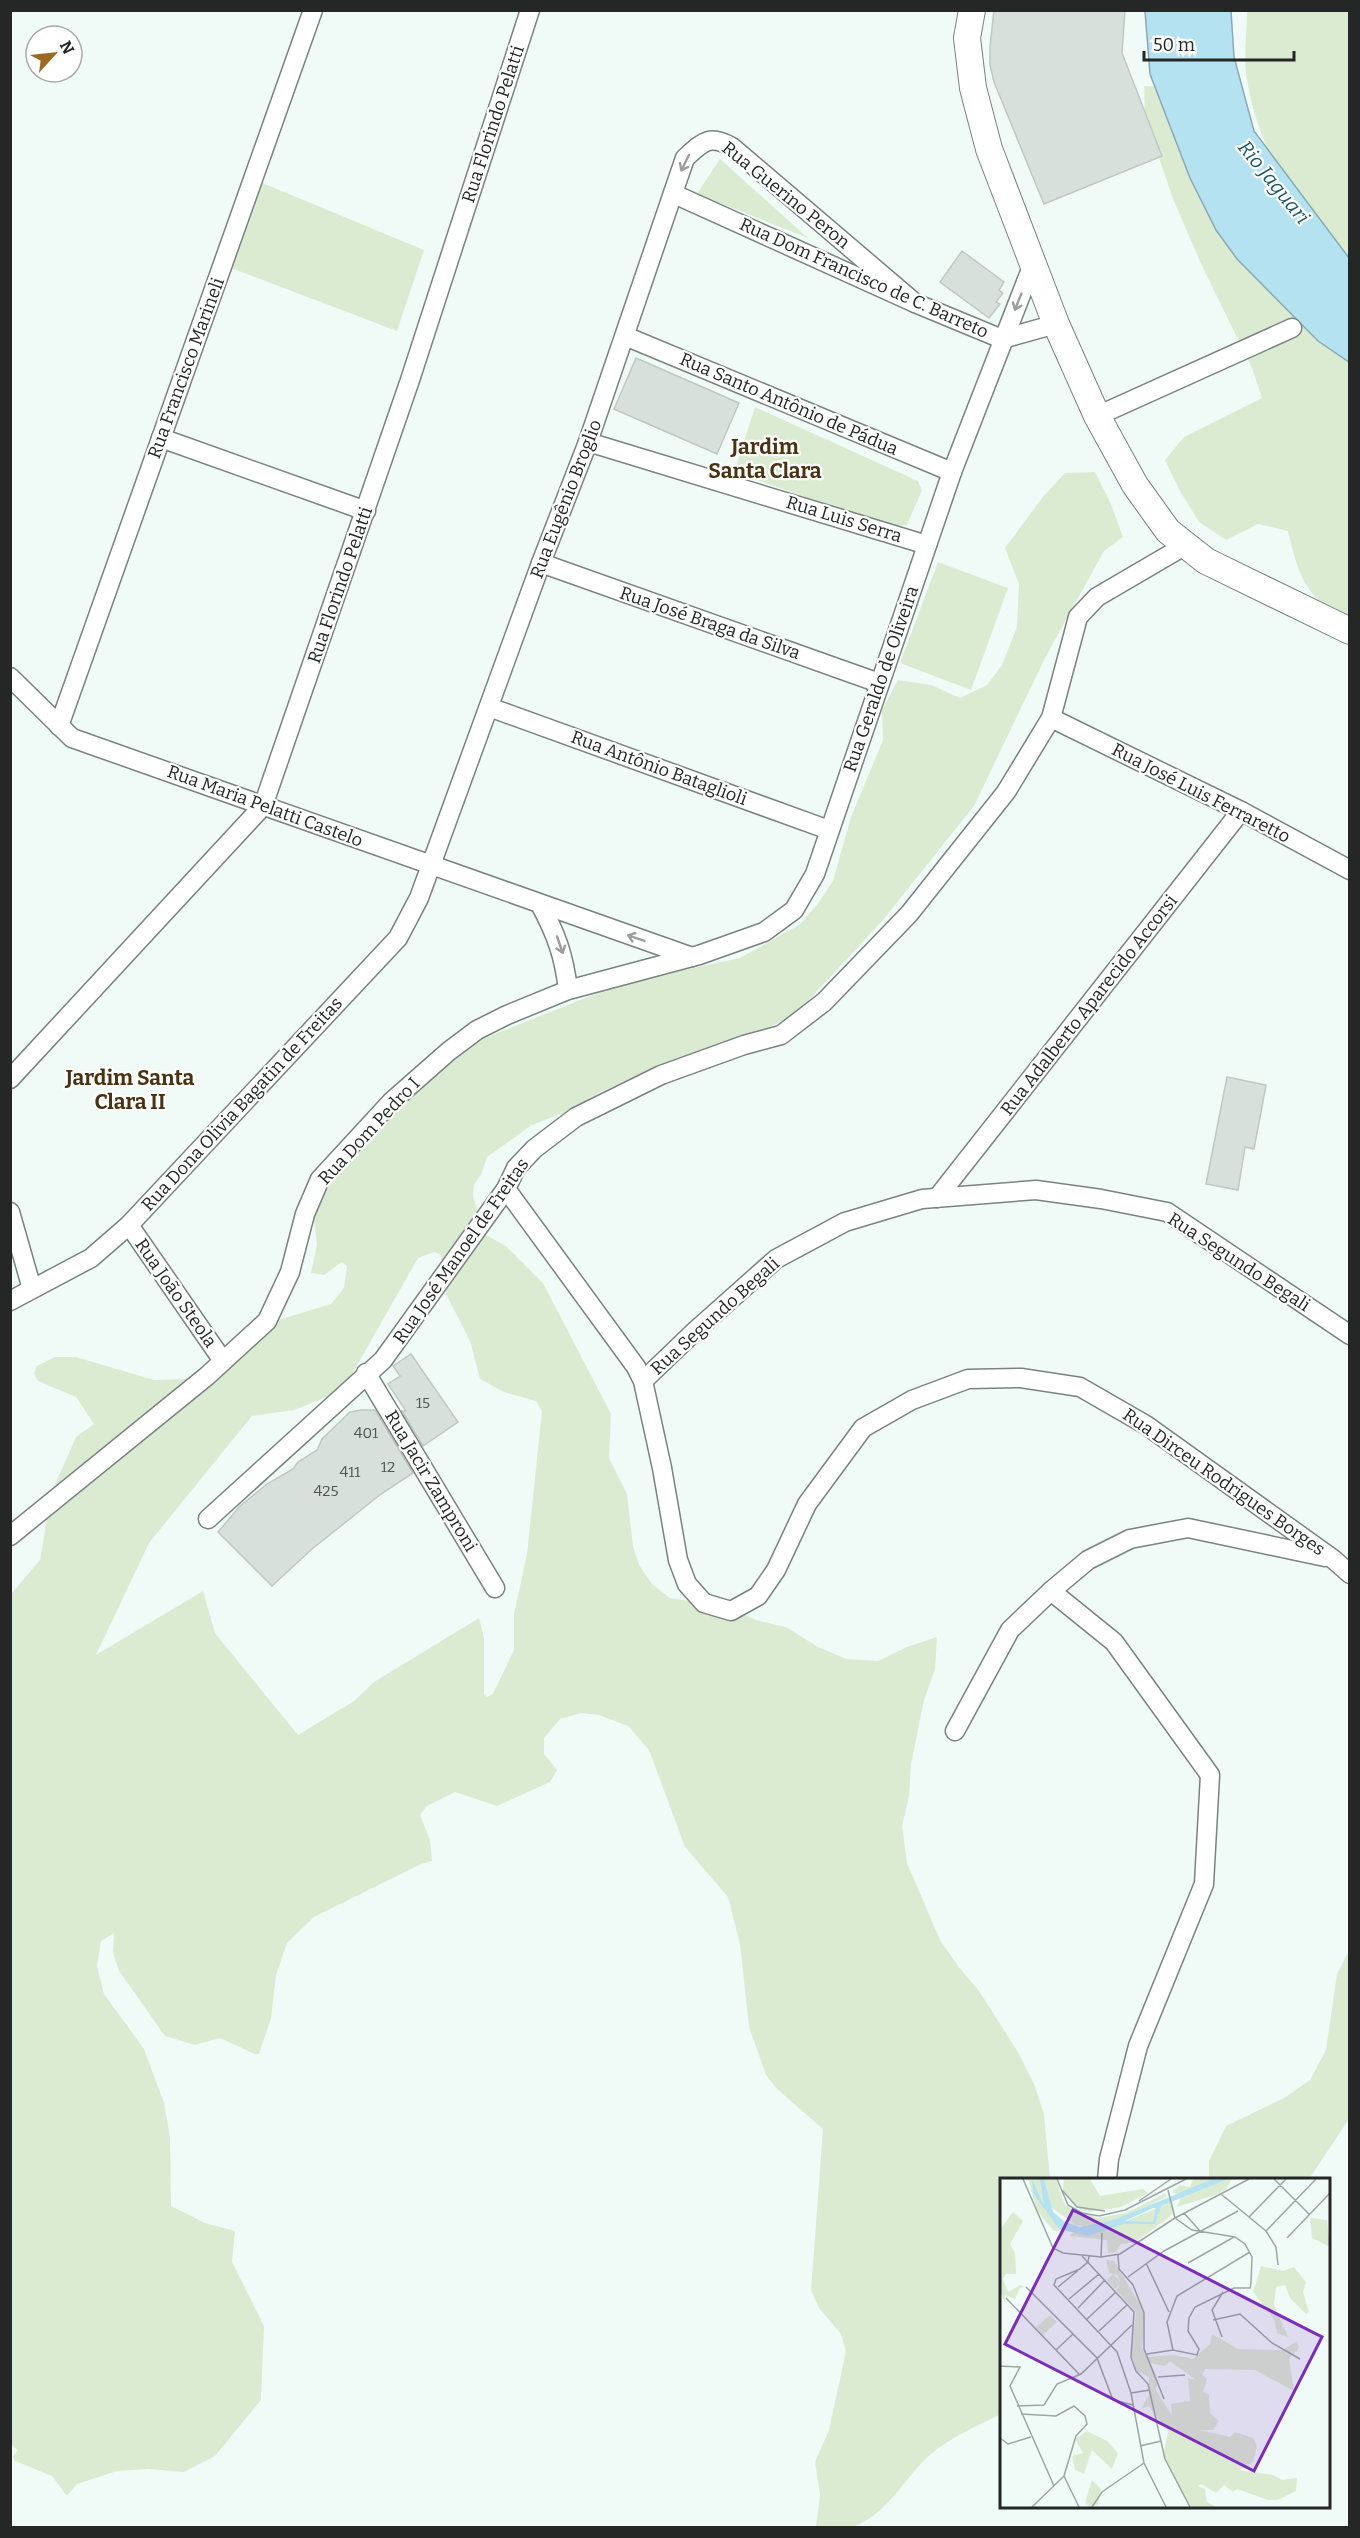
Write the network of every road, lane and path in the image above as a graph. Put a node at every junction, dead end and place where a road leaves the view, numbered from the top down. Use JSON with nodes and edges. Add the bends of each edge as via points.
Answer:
{"nodes":[{"id":1,"x":313,"y":10,"type":"edge"},
{"id":2,"x":530,"y":10,"type":"edge"},
{"id":3,"x":972,"y":10,"type":"edge"},
{"id":4,"x":708,"y":140,"type":"joint"},
{"id":5,"x":674,"y":194,"type":"junction"},
{"id":6,"x":1033,"y":264,"type":"junction"},
{"id":7,"x":915,"y":303,"type":"junction"},
{"id":8,"x":1056,"y":324,"type":"junction"},
{"id":9,"x":1292,"y":328,"type":"dead end"},
{"id":10,"x":625,"y":336,"type":"junction"},
{"id":11,"x":1002,"y":339,"type":"junction"},
{"id":12,"x":1097,"y":417,"type":"junction"},
{"id":13,"x":161,"y":438,"type":"junction"},
{"id":14,"x":588,"y":442,"type":"junction"},
{"id":15,"x":952,"y":472,"type":"junction"},
{"id":16,"x":366,"y":511,"type":"junction"},
{"id":17,"x":927,"y":545,"type":"junction"},
{"id":18,"x":1185,"y":545,"type":"junction"},
{"id":19,"x":541,"y":563,"type":"junction"},
{"id":20,"x":1350,"y":631,"type":"edge"},
{"id":21,"x":10,"y":677,"type":"edge"},
{"id":22,"x":879,"y":683,"type":"junction"},
{"id":23,"x":489,"y":707,"type":"junction"},
{"id":24,"x":1051,"y":718,"type":"junction"},
{"id":25,"x":59,"y":726,"type":"junction"},
{"id":26,"x":263,"y":806,"type":"junction"},
{"id":27,"x":1241,"y":811,"type":"junction"},
{"id":28,"x":830,"y":830,"type":"junction"},
{"id":29,"x":431,"y":865,"type":"junction"},
{"id":30,"x":1350,"y":870,"type":"edge"},
{"id":31,"x":540,"y":904,"type":"junction"},
{"id":32,"x":692,"y":957,"type":"junction"},
{"id":33,"x":568,"y":990,"type":"junction"},
{"id":34,"x":10,"y":1079,"type":"edge"},
{"id":35,"x":506,"y":1189,"type":"junction"},
{"id":36,"x":938,"y":1198,"type":"junction"},
{"id":37,"x":10,"y":1212,"type":"edge"},
{"id":38,"x":129,"y":1225,"type":"junction"},
{"id":39,"x":32,"y":1289,"type":"junction"},
{"id":40,"x":10,"y":1301,"type":"edge"},
{"id":41,"x":1350,"y":1335,"type":"edge"},
{"id":42,"x":223,"y":1361,"type":"junction"},
{"id":43,"x":366,"y":1373,"type":"junction"},
{"id":44,"x":643,"y":1382,"type":"junction"},
{"id":45,"x":208,"y":1519,"type":"dead end"},
{"id":46,"x":10,"y":1536,"type":"edge"},
{"id":47,"x":1333,"y":1559,"type":"junction"},
{"id":48,"x":1350,"y":1574,"type":"edge"},
{"id":49,"x":495,"y":1588,"type":"dead end"},
{"id":50,"x":1051,"y":1591,"type":"junction"},
{"id":51,"x":955,"y":1731,"type":"dead end"},
{"id":52,"x":1107,"y":2178,"type":"edge"}],
"edges":[{"from":1,"to":13,"type":"street","name":"Rua Francisco Marineli"},
{"from":2,"to":16,"type":"street","name":"Rua Florindo Pelatti"},
{"from":3,"to":6,"type":"street","via":[[967,38],[974,95],[989,149]]},
{"from":4,"to":5,"type":"street","name":"Rua Eugênio Broglio","one_way":true,"via":[[685,158]]},
{"from":4,"to":7,"type":"street","name":"Rua Guerino Peron","via":[[719,140],[732,147]]},
{"from":5,"to":7,"type":"street","name":"Rua Dom Francisco de C. Barreto"},
{"from":5,"to":10,"type":"street","name":"Rua Eugênio Broglio"},
{"from":6,"to":8,"type":"street"},
{"from":6,"to":11,"type":"street","name":"Rua Geraldo de Oliveira","one_way":true},
{"from":7,"to":11,"type":"street","name":"Rua Dom Francisco de C. Barreto"},
{"from":8,"to":11,"type":"street","name":"Rua Dom Francisco de C. Barreto"},
{"from":8,"to":12,"type":"street"},
{"from":9,"to":12,"type":"street"},
{"from":10,"to":14,"type":"street","name":"Rua Eugênio Broglio"},
{"from":10,"to":15,"type":"street","name":"Rua Santo Antônio de Pádua"},
{"from":11,"to":15,"type":"street","name":"Rua Geraldo de Oliveira"},
{"from":12,"to":18,"type":"street","via":[[1135,485],[1168,531]]},
{"from":13,"to":16,"type":"street"},
{"from":13,"to":25,"type":"street","name":"Rua Francisco Marineli"},
{"from":14,"to":17,"type":"street","name":"Rua Luis Serra"},
{"from":14,"to":19,"type":"street","name":"Rua Eugênio Broglio"},
{"from":15,"to":17,"type":"street","name":"Rua Geraldo de Oliveira"},
{"from":16,"to":26,"type":"street","name":"Rua Florindo Pelatti"},
{"from":17,"to":22,"type":"street","name":"Rua Geraldo de Oliveira"},
{"from":18,"to":20,"type":"street","via":[[1206,561]]},
{"from":18,"to":24,"type":"street","name":"Rua José Manoel de Freitas","via":[[1096,597],[1078,617]]},
{"from":19,"to":22,"type":"street","name":"Rua José Braga da Silva"},
{"from":19,"to":23,"type":"street","name":"Rua Eugênio Broglio"},
{"from":21,"to":25,"type":"street","name":"Rua Maria Pelatti Castelo"},
{"from":22,"to":28,"type":"street","name":"Rua Geraldo de Oliveira"},
{"from":23,"to":28,"type":"street","name":"Rua Antônio Bataglioli"},
{"from":23,"to":29,"type":"street","name":"Rua Eugênio Broglio"},
{"from":24,"to":27,"type":"street","name":"Rua José Luis Ferraretto"},
{"from":24,"to":35,"type":"street","name":"Rua José Manoel de Freitas","via":[[1006,792],[909,914],[824,1002],[781,1035],[661,1075],[576,1117],[534,1149],[516,1168]]},
{"from":25,"to":26,"type":"street","name":"Rua Maria Pelatti Castelo","via":[[72,738]]},
{"from":26,"to":29,"type":"street","name":"Rua Maria Pelatti Castelo"},
{"from":26,"to":34,"type":"street","name":"Rua Florindo Pelatti"},
{"from":27,"to":30,"type":"street","name":"Rua José Luis Ferraretto"},
{"from":27,"to":36,"type":"street","name":"Rua Adalberto Aparecido Accorsi"},
{"from":28,"to":32,"type":"street","name":"Rua Geraldo de Oliveira","via":[[815,874],[794,910],[764,932]]},
{"from":29,"to":31,"type":"street","name":"Rua Maria Pelatti Castelo"},
{"from":29,"to":38,"type":"street","name":"Rua Dona Olivia Bagatin de Freitas","via":[[398,938]]},
{"from":32,"to":31,"type":"street","name":"Rua Maria Pelatti Castelo","one_way":true},
{"from":31,"to":33,"type":"street","one_way":true,"via":[[565,959]]},
{"from":32,"to":33,"type":"street","name":"Rua Dom Pedro I"},
{"from":33,"to":42,"type":"street","name":"Rua Dom Pedro I","via":[[477,1030],[419,1075],[344,1153],[320,1179],[304,1214],[290,1272],[267,1321]]},
{"from":35,"to":43,"type":"street","name":"Rua José Manoel de Freitas","via":[[383,1360]]},
{"from":35,"to":44,"type":"street"},
{"from":36,"to":41,"type":"street","name":"Rua Segundo Begali","via":[[1036,1190],[1167,1212]]},
{"from":36,"to":44,"type":"street","name":"Rua Segundo Begali","via":[[922,1199],[845,1222],[776,1259]]},
{"from":37,"to":39,"type":"street"},
{"from":38,"to":39,"type":"street","name":"Rua Dona Olivia Bagatin de Freitas","via":[[91,1258]]},
{"from":38,"to":42,"type":"street","name":"Rua João Steola"},
{"from":39,"to":40,"type":"street","name":"Rua Dona Olivia Bagatin de Freitas"},
{"from":42,"to":46,"type":"street","name":"Rua Dom Pedro I"},
{"from":43,"to":45,"type":"street","name":"Rua José Manoel de Freitas"},
{"from":43,"to":49,"type":"street","name":"Rua Jacir Zamproni"},
{"from":44,"to":47,"type":"street","name":"Rua Dirceu Rodrigues Borges","via":[[678,1560],[687,1584],[704,1603],[731,1611],[758,1596],[776,1570],[807,1504],[863,1428],[912,1400],[968,1379],[1021,1378],[1080,1387],[1146,1425]]},
{"from":47,"to":48,"type":"street","name":"Rua Dirceu Rodrigues Borges"},
{"from":47,"to":50,"type":"street","via":[[1188,1528],[1130,1539],[1088,1560]]},
{"from":50,"to":51,"type":"street","via":[[1010,1630]]},
{"from":50,"to":52,"type":"street","via":[[1114,1642],[1210,1775],[1204,1884],[1138,2046]]}]}
